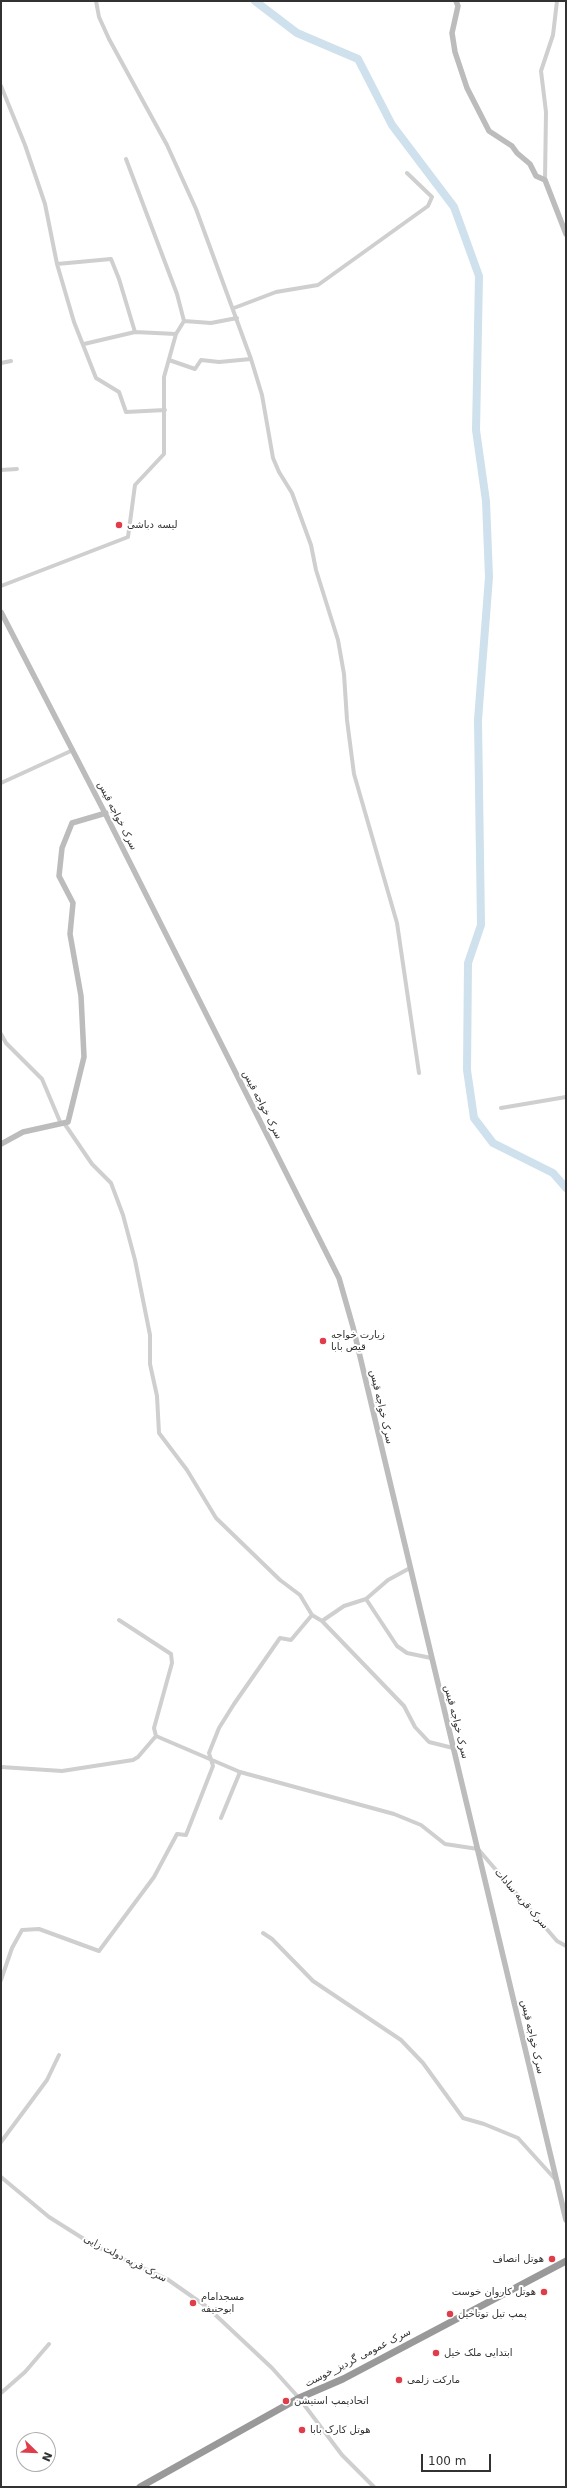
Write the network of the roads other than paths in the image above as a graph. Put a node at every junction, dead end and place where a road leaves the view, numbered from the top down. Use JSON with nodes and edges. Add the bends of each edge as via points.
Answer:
{"nodes":[{"id":1,"x":96,"y":1,"type":"edge"},
{"id":2,"x":456,"y":1,"type":"edge"},
{"id":3,"x":557,"y":1,"type":"edge"},
{"id":4,"x":1,"y":86,"type":"edge"},
{"id":5,"x":126,"y":159,"type":"dead end"},
{"id":6,"x":407,"y":173,"type":"dead end"},
{"id":7,"x":542,"y":179,"type":"junction"},
{"id":8,"x":566,"y":234,"type":"edge"},
{"id":9,"x":57,"y":264,"type":"junction"},
{"id":10,"x":234,"y":308,"type":"junction"},
{"id":11,"x":237,"y":318,"type":"junction"},
{"id":12,"x":184,"y":321,"type":"junction"},
{"id":13,"x":135,"y":332,"type":"junction"},
{"id":14,"x":176,"y":334,"type":"junction"},
{"id":15,"x":84,"y":344,"type":"junction"},
{"id":16,"x":251,"y":359,"type":"junction"},
{"id":17,"x":169,"y":360,"type":"junction"},
{"id":18,"x":11,"y":361,"type":"dead end"},
{"id":19,"x":1,"y":363,"type":"edge"},
{"id":20,"x":165,"y":410,"type":"junction"},
{"id":21,"x":17,"y":469,"type":"dead end"},
{"id":22,"x":1,"y":470,"type":"edge"},
{"id":23,"x":1,"y":586,"type":"edge"},
{"id":24,"x":1,"y":612,"type":"edge"},
{"id":25,"x":73,"y":750,"type":"junction"},
{"id":26,"x":1,"y":783,"type":"edge"},
{"id":27,"x":106,"y":813,"type":"junction"},
{"id":28,"x":1,"y":1034,"type":"edge"},
{"id":29,"x":419,"y":1073,"type":"dead end"},
{"id":30,"x":566,"y":1097,"type":"edge"},
{"id":31,"x":501,"y":1108,"type":"dead end"},
{"id":32,"x":62,"y":1123,"type":"junction"},
{"id":33,"x":1,"y":1144,"type":"edge"},
{"id":34,"x":410,"y":1568,"type":"junction"},
{"id":35,"x":366,"y":1599,"type":"junction"},
{"id":36,"x":312,"y":1615,"type":"junction"},
{"id":37,"x":119,"y":1620,"type":"dead end"},
{"id":38,"x":322,"y":1621,"type":"junction"},
{"id":39,"x":431,"y":1658,"type":"junction"},
{"id":40,"x":156,"y":1736,"type":"junction"},
{"id":41,"x":453,"y":1748,"type":"junction"},
{"id":42,"x":212,"y":1760,"type":"junction"},
{"id":43,"x":1,"y":1767,"type":"edge"},
{"id":44,"x":240,"y":1772,"type":"junction"},
{"id":45,"x":220,"y":1818,"type":"dead end"},
{"id":46,"x":478,"y":1849,"type":"junction"},
{"id":47,"x":263,"y":1933,"type":"dead end"},
{"id":48,"x":566,"y":1946,"type":"edge"},
{"id":49,"x":1,"y":1980,"type":"edge"},
{"id":50,"x":59,"y":2054,"type":"dead end"},
{"id":51,"x":1,"y":2142,"type":"edge"},
{"id":52,"x":1,"y":2177,"type":"edge"},
{"id":53,"x":557,"y":2180,"type":"junction"},
{"id":54,"x":566,"y":2220,"type":"edge"},
{"id":55,"x":566,"y":2261,"type":"edge"},
{"id":56,"x":49,"y":2344,"type":"dead end"},
{"id":57,"x":1,"y":2393,"type":"edge"},
{"id":58,"x":299,"y":2398,"type":"junction"},
{"id":59,"x":141,"y":2487,"type":"edge"},
{"id":60,"x":374,"y":2487,"type":"edge"}],
"edges":[{"from":1,"to":10,"type":"street","via":[[99,17],[109,39],[167,145],[196,209]]},
{"from":2,"to":7,"type":"street","via":[[458,6],[452,33],[455,52],[467,88],[489,131],[505,140]]},
{"from":3,"to":7,"type":"street","via":[[553,34],[541,71],[546,112]]},
{"from":4,"to":9,"type":"street","via":[[45,204]]},
{"from":5,"to":12,"type":"street","via":[[177,294]]},
{"from":6,"to":10,"type":"street","via":[[432,197],[428,206],[318,285],[276,292]]},
{"from":7,"to":8,"type":"street"},
{"from":9,"to":13,"type":"street","via":[[111,259]]},
{"from":9,"to":15,"type":"street","via":[[74,322]]},
{"from":10,"to":11,"type":"street"},
{"from":11,"to":12,"type":"street","via":[[211,323]]},
{"from":11,"to":16,"type":"street"},
{"from":12,"to":14,"type":"street"},
{"from":13,"to":14,"type":"street"},
{"from":13,"to":15,"type":"street"},
{"from":14,"to":17,"type":"street"},
{"from":15,"to":20,"type":"street","via":[[96,378],[119,392],[126,412]]},
{"from":16,"to":17,"type":"street","via":[[219,362],[201,360],[195,369]]},
{"from":16,"to":29,"type":"street","via":[[262,395],[273,458],[302,517],[338,640],[354,774],[397,923]]},
{"from":17,"to":20,"type":"street","via":[[164,377]]},
{"from":18,"to":19,"type":"street"},
{"from":20,"to":23,"type":"street","via":[[164,454],[135,485],[128,537]]},
{"from":21,"to":22,"type":"street"},
{"from":24,"to":25,"type":"street","name":"سرک خواجه قیس"},
{"from":25,"to":26,"type":"street"},
{"from":25,"to":27,"type":"street","name":"سرک خواجه قیس"},
{"from":27,"to":32,"type":"street","via":[[72,823],[62,848],[60,876],[73,903],[70,934],[81,996],[84,1057],[68,1122]]},
{"from":27,"to":34,"type":"street","name":"سرک خواجه قیس","via":[[339,1278]]},
{"from":28,"to":32,"type":"street","via":[[6,1043],[42,1079]]},
{"from":30,"to":31,"type":"street"},
{"from":32,"to":33,"type":"street","via":[[23,1132]]},
{"from":32,"to":36,"type":"street","via":[[92,1164],[111,1183],[123,1215],[137,1266],[150,1335],[150,1364],[157,1396],[159,1433],[187,1470],[216,1518],[280,1580],[300,1595]]},
{"from":34,"to":35,"type":"street","via":[[388,1580]]},
{"from":34,"to":39,"type":"street","name":"سرک خواجه قیس"},
{"from":35,"to":38,"type":"street","via":[[344,1606]]},
{"from":35,"to":39,"type":"street","via":[[397,1646],[407,1653]]},
{"from":36,"to":38,"type":"street"},
{"from":36,"to":42,"type":"street","via":[[291,1640],[280,1638],[247,1683],[219,1728],[209,1753]]},
{"from":37,"to":40,"type":"street","via":[[171,1654],[172,1663],[154,1728]]},
{"from":38,"to":41,"type":"street","via":[[404,1706],[415,1727],[429,1742]]},
{"from":39,"to":41,"type":"street","name":"سرک خواجه قیس"},
{"from":40,"to":42,"type":"street"},
{"from":40,"to":43,"type":"street","via":[[138,1758],[133,1760],[62,1771]]},
{"from":41,"to":46,"type":"street","name":"سرک خواجه قیس"},
{"from":42,"to":44,"type":"street"},
{"from":42,"to":49,"type":"street","via":[[213,1766],[186,1835],[177,1834],[154,1877],[99,1951],[39,1929],[22,1930],[12,1948]]},
{"from":44,"to":45,"type":"street"},
{"from":44,"to":46,"type":"street","via":[[394,1814],[421,1824],[445,1844]]},
{"from":46,"to":48,"type":"street","name":"سرک قریه سادات","via":[[557,1941]]},
{"from":46,"to":53,"type":"street","name":"سرک خواجه قیس"},
{"from":47,"to":53,"type":"street","via":[[313,1981],[401,2040],[423,2063],[463,2118],[518,2138]]},
{"from":50,"to":51,"type":"street","via":[[47,2080]]},
{"from":52,"to":58,"type":"street","name":"سرک قریه دولت زایی","via":[[49,2217],[95,2246],[166,2279],[207,2307],[272,2368]]},
{"from":53,"to":54,"type":"street","name":"سرک خواجه قیس"},
{"from":55,"to":58,"type":"highway","name":"سرک عمومی گردیز_خوست","via":[[343,2379]]},
{"from":56,"to":57,"type":"street","via":[[25,2372]]},
{"from":58,"to":59,"type":"highway","name":"سرک عمومی گردیز_خوست"},
{"from":58,"to":60,"type":"street","name":"سرک قریه دولت زایی","via":[[342,2455]]}]}
